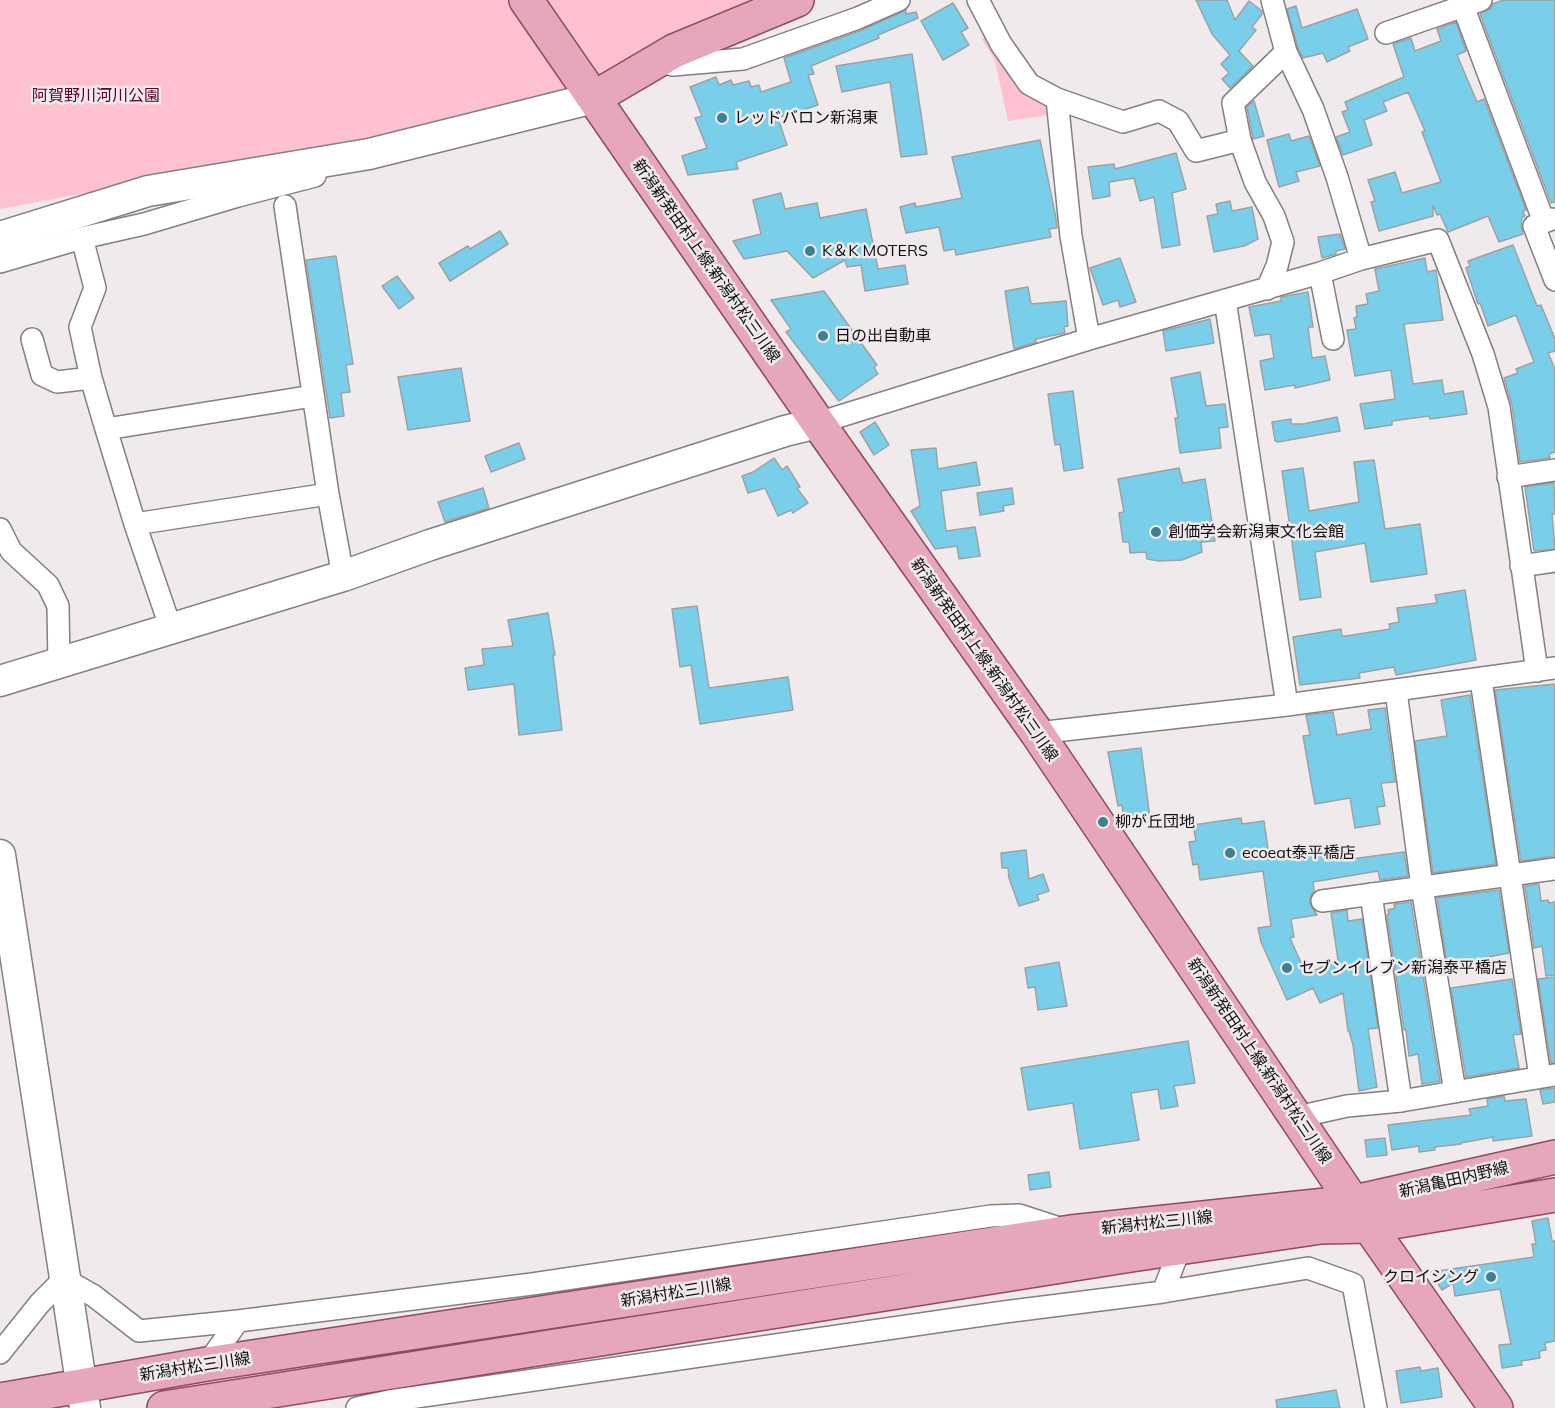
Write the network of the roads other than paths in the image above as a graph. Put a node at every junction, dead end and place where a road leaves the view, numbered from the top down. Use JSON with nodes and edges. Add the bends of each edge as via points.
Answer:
{"nodes":[{"id":1,"x":526,"y":0,"type":"edge"},
{"id":2,"x":797,"y":0,"type":"edge"},
{"id":3,"x":899,"y":0,"type":"edge"},
{"id":4,"x":978,"y":0,"type":"edge"},
{"id":5,"x":1272,"y":0,"type":"edge"},
{"id":6,"x":1472,"y":3,"type":"edge"},
{"id":7,"x":1386,"y":33,"type":"dead end"},
{"id":8,"x":1286,"y":52,"type":"junction"},
{"id":9,"x":657,"y":61,"type":"junction"},
{"id":10,"x":594,"y":98,"type":"junction"},
{"id":11,"x":1057,"y":99,"type":"junction"},
{"id":12,"x":1240,"y":140,"type":"junction"},
{"id":13,"x":349,"y":158,"type":"junction"},
{"id":14,"x":285,"y":206,"type":"dead end"},
{"id":15,"x":1550,"y":220,"type":"edge"},
{"id":16,"x":0,"y":237,"type":"edge"},
{"id":17,"x":82,"y":238,"type":"junction"},
{"id":18,"x":1361,"y":259,"type":"junction"},
{"id":19,"x":0,"y":262,"type":"edge"},
{"id":20,"x":1320,"y":273,"type":"junction"},
{"id":21,"x":1555,"y":280,"type":"edge"},
{"id":22,"x":1267,"y":289,"type":"junction"},
{"id":23,"x":1225,"y":300,"type":"junction"},
{"id":24,"x":32,"y":339,"type":"dead end"},
{"id":25,"x":1089,"y":339,"type":"junction"},
{"id":26,"x":1333,"y":339,"type":"dead end"},
{"id":27,"x":91,"y":378,"type":"junction"},
{"id":28,"x":313,"y":396,"type":"junction"},
{"id":29,"x":818,"y":423,"type":"junction"},
{"id":30,"x":106,"y":429,"type":"junction"},
{"id":31,"x":1555,"y":470,"type":"edge"},
{"id":32,"x":1508,"y":477,"type":"junction"},
{"id":33,"x":328,"y":494,"type":"junction"},
{"id":34,"x":135,"y":524,"type":"junction"},
{"id":35,"x":0,"y":529,"type":"edge"},
{"id":36,"x":1555,"y":561,"type":"edge"},
{"id":37,"x":1521,"y":566,"type":"junction"},
{"id":38,"x":343,"y":576,"type":"junction"},
{"id":39,"x":171,"y":629,"type":"junction"},
{"id":40,"x":59,"y":664,"type":"junction"},
{"id":41,"x":1546,"y":670,"type":"edge"},
{"id":42,"x":1481,"y":680,"type":"junction"},
{"id":43,"x":0,"y":681,"type":"edge"},
{"id":44,"x":1396,"y":691,"type":"junction"},
{"id":45,"x":1287,"y":705,"type":"junction"},
{"id":46,"x":1037,"y":733,"type":"junction"},
{"id":47,"x":0,"y":855,"type":"edge"},
{"id":48,"x":1555,"y":869,"type":"edge"},
{"id":49,"x":1512,"y":876,"type":"junction"},
{"id":50,"x":1422,"y":887,"type":"junction"},
{"id":51,"x":1371,"y":894,"type":"junction"},
{"id":52,"x":1322,"y":901,"type":"dead end"},
{"id":53,"x":1548,"y":1076,"type":"edge"},
{"id":54,"x":1455,"y":1092,"type":"junction"},
{"id":55,"x":1401,"y":1101,"type":"junction"},
{"id":56,"x":1297,"y":1117,"type":"junction"},
{"id":57,"x":1555,"y":1157,"type":"edge"},
{"id":58,"x":1555,"y":1195,"type":"edge"},
{"id":59,"x":1361,"y":1214,"type":"junction"},
{"id":60,"x":1071,"y":1232,"type":"junction"},
{"id":61,"x":1180,"y":1248,"type":"junction"},
{"id":62,"x":64,"y":1279,"type":"junction"},
{"id":63,"x":1163,"y":1292,"type":"junction"},
{"id":64,"x":238,"y":1321,"type":"junction"},
{"id":65,"x":0,"y":1353,"type":"edge"},
{"id":66,"x":207,"y":1364,"type":"junction"},
{"id":67,"x":83,"y":1397,"type":"edge"},
{"id":68,"x":0,"y":1400,"type":"edge"},
{"id":69,"x":165,"y":1408,"type":"edge"},
{"id":70,"x":357,"y":1408,"type":"edge"},
{"id":71,"x":1376,"y":1408,"type":"edge"},
{"id":72,"x":1496,"y":1408,"type":"edge"}],
"edges":[{"from":1,"to":10,"type":"main road","name":"新潟新発田村上線;新潟村松三川線"},
{"from":2,"to":9,"type":"main road"},
{"from":3,"to":9,"type":"street","via":[[743,59],[672,64]]},
{"from":4,"to":11,"type":"street","via":[[1001,44],[1029,84]]},
{"from":5,"to":8,"type":"street"},
{"from":6,"to":7,"type":"street"},
{"from":6,"to":15,"type":"street"},
{"from":8,"to":12,"type":"street","via":[[1233,103]]},
{"from":8,"to":18,"type":"street","via":[[1313,109]]},
{"from":9,"to":10,"type":"main road"},
{"from":10,"to":13,"type":"street"},
{"from":10,"to":29,"type":"main road","name":"新潟新発田村上線;新潟村松三川線"},
{"from":11,"to":12,"type":"street","via":[[1123,122],[1159,111],[1178,121],[1196,151]]},
{"from":11,"to":25,"type":"street","via":[[1071,236]]},
{"from":12,"to":22,"type":"street","via":[[1283,242]]},
{"from":13,"to":16,"type":"street","via":[[148,191]]},
{"from":13,"to":17,"type":"street","via":[[330,172]]},
{"from":14,"to":28,"type":"street"},
{"from":15,"to":21,"type":"street","via":[[1534,226]]},
{"from":17,"to":19,"type":"street"},
{"from":17,"to":27,"type":"street","via":[[95,288],[80,327]]},
{"from":18,"to":20,"type":"street"},
{"from":18,"to":32,"type":"street","via":[[1438,240],[1483,354],[1499,407]]},
{"from":20,"to":22,"type":"street"},
{"from":20,"to":26,"type":"street"},
{"from":22,"to":23,"type":"street"},
{"from":23,"to":25,"type":"street"},
{"from":23,"to":45,"type":"street"},
{"from":24,"to":27,"type":"street","via":[[42,375],[57,382]]},
{"from":25,"to":29,"type":"street"},
{"from":27,"to":30,"type":"street"},
{"from":28,"to":30,"type":"street"},
{"from":28,"to":33,"type":"street"},
{"from":29,"to":38,"type":"street","via":[[441,541]]},
{"from":29,"to":46,"type":"main road","name":"新潟新発田村上線;新潟村松三川線"},
{"from":30,"to":34,"type":"street"},
{"from":31,"to":32,"type":"street"},
{"from":32,"to":37,"type":"street"},
{"from":33,"to":34,"type":"street"},
{"from":33,"to":38,"type":"street"},
{"from":34,"to":39,"type":"street"},
{"from":35,"to":40,"type":"street","via":[[11,551],[48,585],[58,606]]},
{"from":36,"to":37,"type":"street"},
{"from":37,"to":41,"type":"street"},
{"from":38,"to":39,"type":"street"},
{"from":39,"to":40,"type":"street"},
{"from":40,"to":43,"type":"street"},
{"from":41,"to":42,"type":"street"},
{"from":42,"to":44,"type":"street"},
{"from":42,"to":49,"type":"street"},
{"from":44,"to":45,"type":"street"},
{"from":44,"to":50,"type":"street"},
{"from":45,"to":46,"type":"street"},
{"from":46,"to":56,"type":"main road","name":"新潟新発田村上線;新潟村松三川線"},
{"from":47,"to":62,"type":"street"},
{"from":48,"to":49,"type":"street"},
{"from":49,"to":50,"type":"street"},
{"from":49,"to":53,"type":"street"},
{"from":50,"to":51,"type":"street"},
{"from":50,"to":54,"type":"street"},
{"from":51,"to":52,"type":"street"},
{"from":51,"to":55,"type":"street"},
{"from":53,"to":54,"type":"street"},
{"from":54,"to":55,"type":"street"},
{"from":55,"to":56,"type":"street","via":[[1347,1106]]},
{"from":56,"to":59,"type":"main road","name":"新潟新発田村上線;新潟村松三川線"},
{"from":57,"to":59,"type":"main road","name":"新潟亀田内野線"},
{"from":58,"to":59,"type":"main road","name":"新潟亀田内野線"},
{"from":59,"to":60,"type":"main road","name":"新潟村松三川線"},
{"from":59,"to":61,"type":"main road","name":"新潟村松三川線","via":[[1321,1227]]},
{"from":59,"to":72,"type":"main road","name":"新潟新発田村上線;新潟村松三川線"},
{"from":60,"to":64,"type":"street","via":[[1019,1215],[991,1216],[532,1284]]},
{"from":60,"to":66,"type":"main road","name":"新潟村松三川線"},
{"from":61,"to":63,"type":"street"},
{"from":61,"to":69,"type":"main road","name":"新潟村松三川線"},
{"from":62,"to":64,"type":"street","via":[[94,1296],[138,1331]]},
{"from":62,"to":65,"type":"street"},
{"from":62,"to":67,"type":"street"},
{"from":63,"to":70,"type":"street"},
{"from":63,"to":71,"type":"street","via":[[1308,1268],[1353,1284]]},
{"from":64,"to":66,"type":"street"},
{"from":66,"to":67,"type":"main road","name":"新潟村松三川線"},
{"from":67,"to":68,"type":"main road","name":"新潟村松三川線"}]}
